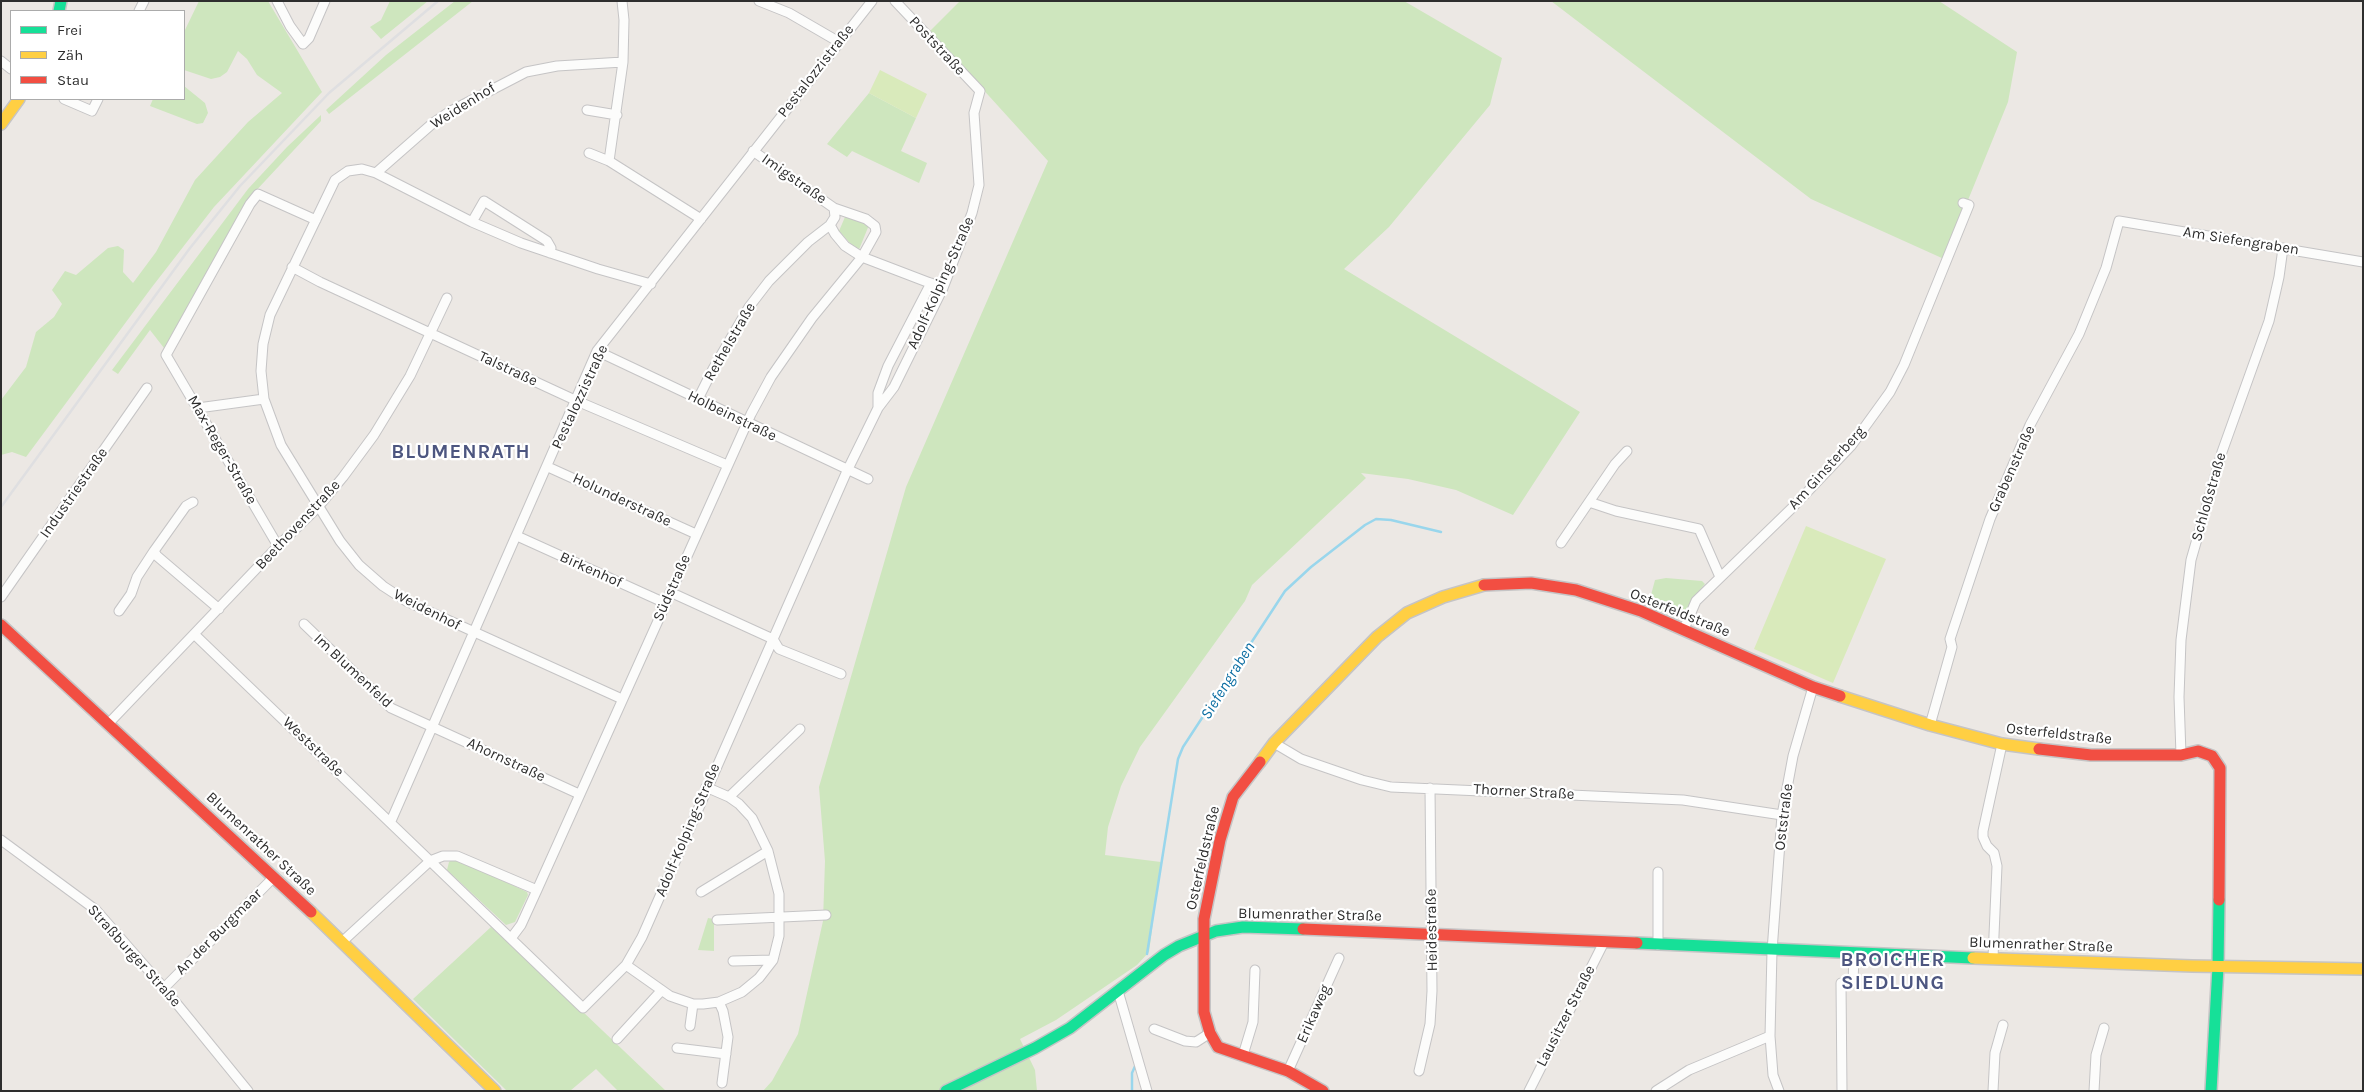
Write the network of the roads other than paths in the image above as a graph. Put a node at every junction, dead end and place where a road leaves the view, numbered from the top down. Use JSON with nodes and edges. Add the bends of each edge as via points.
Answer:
{"nodes":[{"id":1,"x":326,"y":1,"type":"edge"},
{"id":2,"x":622,"y":1,"type":"edge"},
{"id":3,"x":759,"y":1,"type":"edge"},
{"id":4,"x":872,"y":1,"type":"edge"},
{"id":5,"x":895,"y":1,"type":"edge"},
{"id":6,"x":279,"y":3,"type":"edge"},
{"id":7,"x":839,"y":42,"type":"junction"},
{"id":8,"x":623,"y":62,"type":"junction"},
{"id":9,"x":980,"y":91,"type":"joint"},
{"id":10,"x":18,"y":100,"type":"edge"},
{"id":11,"x":66,"y":100,"type":"edge"},
{"id":12,"x":98,"y":100,"type":"edge"},
{"id":13,"x":588,"y":110,"type":"dead end"},
{"id":14,"x":617,"y":115,"type":"junction"},
{"id":15,"x":1,"y":124,"type":"edge"},
{"id":16,"x":754,"y":150,"type":"junction"},
{"id":17,"x":589,"y":153,"type":"dead end"},
{"id":18,"x":609,"y":160,"type":"junction"},
{"id":19,"x":376,"y":174,"type":"junction"},
{"id":20,"x":1963,"y":203,"type":"dead end"},
{"id":21,"x":834,"y":208,"type":"junction"},
{"id":22,"x":702,"y":219,"type":"junction"},
{"id":23,"x":316,"y":220,"type":"junction"},
{"id":24,"x":2119,"y":221,"type":"joint"},
{"id":25,"x":472,"y":222,"type":"junction"},
{"id":26,"x":830,"y":225,"type":"junction"},
{"id":27,"x":2283,"y":248,"type":"junction"},
{"id":28,"x":550,"y":253,"type":"junction"},
{"id":29,"x":862,"y":257,"type":"junction"},
{"id":30,"x":2363,"y":262,"type":"edge"},
{"id":31,"x":292,"y":267,"type":"junction"},
{"id":32,"x":931,"y":283,"type":"junction"},
{"id":33,"x":651,"y":284,"type":"junction"},
{"id":34,"x":943,"y":288,"type":"junction"},
{"id":35,"x":447,"y":298,"type":"dead end"},
{"id":36,"x":431,"y":332,"type":"junction"},
{"id":37,"x":597,"y":351,"type":"junction"},
{"id":38,"x":147,"y":388,"type":"dead end"},
{"id":39,"x":264,"y":399,"type":"junction"},
{"id":40,"x":698,"y":399,"type":"junction"},
{"id":41,"x":576,"y":401,"type":"junction"},
{"id":42,"x":198,"y":408,"type":"junction"},
{"id":43,"x":878,"y":408,"type":"junction"},
{"id":44,"x":746,"y":423,"type":"junction"},
{"id":45,"x":1627,"y":451,"type":"dead end"},
{"id":46,"x":727,"y":465,"type":"junction"},
{"id":47,"x":548,"y":467,"type":"junction"},
{"id":48,"x":847,"y":471,"type":"junction"},
{"id":49,"x":868,"y":479,"type":"dead end"},
{"id":50,"x":193,"y":502,"type":"dead end"},
{"id":51,"x":1589,"y":502,"type":"junction"},
{"id":52,"x":319,"y":506,"type":"junction"},
{"id":53,"x":696,"y":534,"type":"junction"},
{"id":54,"x":517,"y":536,"type":"junction"},
{"id":55,"x":1561,"y":543,"type":"dead end"},
{"id":56,"x":278,"y":546,"type":"junction"},
{"id":57,"x":154,"y":551,"type":"junction"},
{"id":58,"x":1720,"y":577,"type":"junction"},
{"id":59,"x":670,"y":592,"type":"junction"},
{"id":60,"x":1,"y":597,"type":"edge"},
{"id":61,"x":666,"y":603,"type":"junction"},
{"id":62,"x":219,"y":609,"type":"junction"},
{"id":63,"x":119,"y":611,"type":"dead end"},
{"id":64,"x":304,"y":624,"type":"dead end"},
{"id":65,"x":1,"y":625,"type":"edge"},
{"id":66,"x":1684,"y":630,"type":"junction"},
{"id":67,"x":474,"y":633,"type":"junction"},
{"id":68,"x":194,"y":634,"type":"junction"},
{"id":69,"x":773,"y":639,"type":"junction"},
{"id":70,"x":841,"y":674,"type":"dead end"},
{"id":71,"x":1813,"y":686,"type":"junction"},
{"id":72,"x":622,"y":699,"type":"junction"},
{"id":73,"x":109,"y":723,"type":"junction"},
{"id":74,"x":1930,"y":725,"type":"junction"},
{"id":75,"x":432,"y":727,"type":"junction"},
{"id":76,"x":800,"y":729,"type":"dead end"},
{"id":77,"x":1274,"y":743,"type":"junction"},
{"id":78,"x":2002,"y":744,"type":"junction"},
{"id":79,"x":2181,"y":755,"type":"junction"},
{"id":80,"x":706,"y":787,"type":"junction"},
{"id":81,"x":1430,"y":788,"type":"junction"},
{"id":82,"x":579,"y":794,"type":"junction"},
{"id":83,"x":729,"y":797,"type":"junction"},
{"id":84,"x":1782,"y":815,"type":"junction"},
{"id":85,"x":391,"y":821,"type":"junction"},
{"id":86,"x":1,"y":840,"type":"edge"},
{"id":87,"x":768,"y":851,"type":"junction"},
{"id":88,"x":430,"y":861,"type":"junction"},
{"id":89,"x":1658,"y":872,"type":"dead end"},
{"id":90,"x":274,"y":877,"type":"junction"},
{"id":91,"x":537,"y":890,"type":"junction"},
{"id":92,"x":700,"y":892,"type":"dead end"},
{"id":93,"x":826,"y":915,"type":"dead end"},
{"id":94,"x":780,"y":916,"type":"junction"},
{"id":95,"x":717,"y":920,"type":"dead end"},
{"id":96,"x":1432,"y":933,"type":"junction"},
{"id":97,"x":1204,"y":935,"type":"junction"},
{"id":98,"x":512,"y":937,"type":"junction"},
{"id":99,"x":343,"y":941,"type":"junction"},
{"id":100,"x":1604,"y":942,"type":"junction"},
{"id":101,"x":1658,"y":945,"type":"junction"},
{"id":102,"x":1772,"y":951,"type":"junction"},
{"id":103,"x":1854,"y":954,"type":"junction"},
{"id":104,"x":1340,"y":958,"type":"dead end"},
{"id":105,"x":1993,"y":958,"type":"junction"},
{"id":106,"x":773,"y":960,"type":"junction"},
{"id":107,"x":733,"y":962,"type":"dead end"},
{"id":108,"x":626,"y":965,"type":"junction"},
{"id":109,"x":2218,"y":967,"type":"junction"},
{"id":110,"x":2363,"y":969,"type":"edge"},
{"id":111,"x":1255,"y":970,"type":"dead end"},
{"id":112,"x":164,"y":988,"type":"junction"},
{"id":113,"x":661,"y":990,"type":"junction"},
{"id":114,"x":1118,"y":991,"type":"junction"},
{"id":115,"x":719,"y":1002,"type":"junction"},
{"id":116,"x":693,"y":1004,"type":"junction"},
{"id":117,"x":583,"y":1008,"type":"joint"},
{"id":118,"x":2003,"y":1025,"type":"dead end"},
{"id":119,"x":690,"y":1026,"type":"dead end"},
{"id":120,"x":2104,"y":1028,"type":"dead end"},
{"id":121,"x":1154,"y":1029,"type":"dead end"},
{"id":122,"x":1210,"y":1033,"type":"junction"},
{"id":123,"x":1770,"y":1036,"type":"junction"},
{"id":124,"x":617,"y":1039,"type":"dead end"},
{"id":125,"x":677,"y":1048,"type":"dead end"},
{"id":126,"x":726,"y":1054,"type":"junction"},
{"id":127,"x":1243,"y":1055,"type":"junction"},
{"id":128,"x":1288,"y":1071,"type":"junction"},
{"id":129,"x":1420,"y":1071,"type":"dead end"},
{"id":130,"x":722,"y":1083,"type":"dead end"},
{"id":131,"x":248,"y":1091,"type":"edge"},
{"id":132,"x":495,"y":1091,"type":"edge"},
{"id":133,"x":946,"y":1091,"type":"edge"},
{"id":134,"x":1147,"y":1091,"type":"edge"},
{"id":135,"x":1323,"y":1091,"type":"edge"},
{"id":136,"x":1529,"y":1091,"type":"edge"},
{"id":137,"x":1656,"y":1091,"type":"edge"},
{"id":138,"x":1779,"y":1091,"type":"edge"},
{"id":139,"x":1842,"y":1091,"type":"edge"},
{"id":140,"x":1994,"y":1091,"type":"edge"},
{"id":141,"x":2094,"y":1091,"type":"edge"},
{"id":142,"x":2211,"y":1091,"type":"edge"}],
"edges":[{"from":1,"to":6,"type":"street","via":[[303,44]]},
{"from":2,"to":8,"type":"street"},
{"from":3,"to":7,"type":"street","via":[[789,13]]},
{"from":4,"to":7,"type":"street","name":"Pestalozzistraße"},
{"from":5,"to":9,"type":"street","name":"Poststraße"},
{"from":7,"to":16,"type":"street","name":"Pestalozzistraße"},
{"from":8,"to":14,"type":"street"},
{"from":8,"to":19,"type":"street","name":"Weidenhof","via":[[556,66],[526,72],[449,112]]},
{"from":9,"to":34,"type":"street","name":"Adolf-Kolping-Straße","via":[[974,113],[979,175],[977,196]]},
{"from":10,"to":15,"type":"street"},
{"from":11,"to":12,"type":"street","via":[[92,112]]},
{"from":13,"to":14,"type":"street"},
{"from":14,"to":18,"type":"street"},
{"from":16,"to":21,"type":"street","name":"Imigstraße"},
{"from":16,"to":22,"type":"street","name":"Pestalozzistraße"},
{"from":17,"to":18,"type":"street"},
{"from":18,"to":22,"type":"street"},
{"from":19,"to":23,"type":"street","name":"Weidenhof","via":[[362,169],[348,171],[335,180]]},
{"from":19,"to":25,"type":"street"},
{"from":20,"to":58,"type":"street","name":"Am Ginsterberg","via":[[1969,205],[1890,392],[1851,446]]},
{"from":21,"to":26,"type":"street","name":"Imigstraße","via":[[835,217]]},
{"from":21,"to":29,"type":"street","name":"Imigstraße","via":[[866,219],[875,226],[876,232]]},
{"from":22,"to":33,"type":"street","name":"Pestalozzistraße"},
{"from":23,"to":31,"type":"street","name":"Weidenhof"},
{"from":23,"to":42,"type":"street","name":"Max-Reger-Straße","via":[[258,194],[250,204],[166,354]]},
{"from":24,"to":27,"type":"street","name":"Am Siefengraben"},
{"from":24,"to":74,"type":"street","name":"Grabenstraße","via":[[2106,268],[2079,334],[2030,425],[1990,519],[1950,639],[1952,646]]},
{"from":25,"to":28,"type":"street"},
{"from":25,"to":28,"type":"street","via":[[484,201],[547,241]]},
{"from":26,"to":29,"type":"street","name":"Imigstraße","via":[[845,246]]},
{"from":26,"to":40,"type":"street","name":"Rethelstraße","via":[[769,281],[749,307]]},
{"from":27,"to":30,"type":"street","name":"Am Siefengraben"},
{"from":27,"to":79,"type":"street","name":"Schloßstraße","via":[[2269,320],[2222,452],[2191,560],[2181,640]]},
{"from":28,"to":33,"type":"street"},
{"from":29,"to":32,"type":"street","name":"Imigstraße"},
{"from":29,"to":44,"type":"street","name":"Südstraße","via":[[801,333],[771,377]]},
{"from":31,"to":36,"type":"street","name":"Talstraße"},
{"from":31,"to":39,"type":"street","name":"Weidenhof","via":[[270,314],[263,344]]},
{"from":32,"to":34,"type":"street","name":"Imigstraße"},
{"from":32,"to":43,"type":"street","name":"Adolf-Kolping-Straße","via":[[888,366],[878,393]]},
{"from":33,"to":37,"type":"street","name":"Pestalozzistraße"},
{"from":34,"to":43,"type":"street","name":"Adolf-Kolping-Straße","via":[[894,387]]},
{"from":35,"to":36,"type":"street","name":"Beethovenstraße"},
{"from":36,"to":41,"type":"street","name":"Talstraße"},
{"from":36,"to":52,"type":"street","name":"Beethovenstraße","via":[[410,376],[374,434]]},
{"from":37,"to":40,"type":"street","name":"Holbeinstraße"},
{"from":37,"to":41,"type":"street","name":"Pestalozzistraße"},
{"from":38,"to":60,"type":"street","name":"Industriestraße"},
{"from":39,"to":42,"type":"street"},
{"from":39,"to":52,"type":"street","name":"Weidenhof","via":[[281,445]]},
{"from":40,"to":44,"type":"street","name":"Holbeinstraße"},
{"from":41,"to":46,"type":"street","name":"Talstraße"},
{"from":41,"to":47,"type":"street","name":"Pestalozzistraße"},
{"from":42,"to":56,"type":"street","name":"Max-Reger-Straße"},
{"from":43,"to":48,"type":"street","name":"Adolf-Kolping-Straße"},
{"from":44,"to":46,"type":"street","name":"Südstraße"},
{"from":44,"to":48,"type":"street","name":"Holbeinstraße"},
{"from":45,"to":51,"type":"street"},
{"from":46,"to":53,"type":"street","name":"Südstraße"},
{"from":47,"to":53,"type":"street","name":"Holunderstraße"},
{"from":47,"to":54,"type":"street","name":"Pestalozzistraße"},
{"from":48,"to":49,"type":"street","name":"Holbeinstraße"},
{"from":48,"to":69,"type":"street","name":"Adolf-Kolping-Straße"},
{"from":50,"to":57,"type":"street","via":[[186,506]]},
{"from":51,"to":55,"type":"street"},
{"from":51,"to":58,"type":"street","via":[[1699,530]]},
{"from":52,"to":56,"type":"street","name":"Beethovenstraße"},
{"from":52,"to":67,"type":"street","name":"Weidenhof","via":[[359,565],[383,586],[406,601]]},
{"from":53,"to":59,"type":"street","name":"Südstraße"},
{"from":54,"to":61,"type":"street","name":"Birkenhof"},
{"from":54,"to":67,"type":"street","name":"Pestalozzistraße"},
{"from":56,"to":62,"type":"street","name":"Beethovenstraße"},
{"from":57,"to":62,"type":"street"},
{"from":57,"to":63,"type":"street"},
{"from":58,"to":66,"type":"street","name":"Am Ginsterberg","via":[[1696,601]]},
{"from":59,"to":61,"type":"street","name":"Südstraße"},
{"from":59,"to":69,"type":"street"},
{"from":61,"to":72,"type":"street","name":"Südstraße"},
{"from":62,"to":68,"type":"street","name":"Beethovenstraße"},
{"from":64,"to":75,"type":"street","name":"Im Blumenfeld","via":[[386,705]]},
{"from":65,"to":73,"type":"street","name":"Blumenrather Straße"},
{"from":66,"to":71,"type":"street","name":"Osterfeldstraße"},
{"from":66,"to":77,"type":"street","name":"Osterfeldstraße","via":[[1642,611],[1576,590],[1530,583],[1483,584],[1407,613],[1377,637]]},
{"from":67,"to":72,"type":"street","name":"Weidenhof"},
{"from":67,"to":75,"type":"street","name":"Pestalozzistraße"},
{"from":68,"to":73,"type":"street","name":"Beethovenstraße"},
{"from":68,"to":85,"type":"street","name":"Weststraße"},
{"from":69,"to":70,"type":"street","via":[[779,649]]},
{"from":69,"to":80,"type":"street","name":"Adolf-Kolping-Straße"},
{"from":71,"to":74,"type":"street","name":"Osterfeldstraße"},
{"from":71,"to":84,"type":"street","name":"Oststraße"},
{"from":72,"to":82,"type":"street","name":"Südstraße"},
{"from":73,"to":90,"type":"street","name":"Blumenrather Straße"},
{"from":74,"to":78,"type":"street","name":"Osterfeldstraße"},
{"from":75,"to":82,"type":"street","name":"Ahornstraße"},
{"from":75,"to":85,"type":"street","name":"Pestalozzistraße"},
{"from":76,"to":83,"type":"street"},
{"from":77,"to":81,"type":"street","name":"Thorner Straße","via":[[1301,759],[1362,780],[1391,787]]},
{"from":77,"to":97,"type":"street","name":"Osterfeldstraße","via":[[1233,798],[1220,840],[1204,919]]},
{"from":78,"to":79,"type":"street","name":"Osterfeldstraße","via":[[2091,755]]},
{"from":78,"to":105,"type":"street","via":[[1983,830],[1987,846],[1994,853],[1996,866]]},
{"from":79,"to":109,"type":"street","name":"Osterfeldstraße","via":[[2198,751],[2212,756],[2220,768]]},
{"from":80,"to":83,"type":"street"},
{"from":80,"to":108,"type":"street","name":"Adolf-Kolping-Straße","via":[[642,938]]},
{"from":81,"to":84,"type":"street","name":"Thorner Straße","via":[[1684,800]]},
{"from":81,"to":96,"type":"street","name":"Heidestraße"},
{"from":82,"to":91,"type":"street","name":"Südstraße"},
{"from":83,"to":87,"type":"street","via":[[752,818]]},
{"from":84,"to":102,"type":"street","name":"Oststraße"},
{"from":85,"to":88,"type":"street","name":"Weststraße"},
{"from":86,"to":112,"type":"street","name":"Straßburger Straße","via":[[96,910]]},
{"from":87,"to":92,"type":"street"},
{"from":87,"to":94,"type":"street","via":[[776,880]]},
{"from":88,"to":91,"type":"street","via":[[443,856],[457,856]]},
{"from":88,"to":98,"type":"street","name":"Weststraße"},
{"from":88,"to":99,"type":"street"},
{"from":89,"to":101,"type":"street"},
{"from":90,"to":99,"type":"street","name":"Blumenrather Straße"},
{"from":90,"to":112,"type":"street","name":"An der Burgmaar"},
{"from":91,"to":98,"type":"street","name":"Südstraße"},
{"from":93,"to":94,"type":"street"},
{"from":94,"to":95,"type":"street"},
{"from":94,"to":106,"type":"street"},
{"from":96,"to":97,"type":"street","name":"Blumenrather Straße","via":[[1243,927]]},
{"from":96,"to":100,"type":"street","name":"Blumenrather Straße"},
{"from":96,"to":129,"type":"street","name":"Heidestraße","via":[[1430,1024]]},
{"from":97,"to":114,"type":"street","name":"Blumenrather Straße","via":[[1164,955]]},
{"from":97,"to":122,"type":"street","name":"Osterfeldstraße","via":[[1204,1012]]},
{"from":98,"to":117,"type":"street","name":"Weststraße"},
{"from":99,"to":132,"type":"street","name":"Blumenrather Straße"},
{"from":100,"to":101,"type":"street","name":"Blumenrather Straße"},
{"from":100,"to":136,"type":"street","name":"Lausitzer Straße"},
{"from":101,"to":102,"type":"street","name":"Blumenrather Straße"},
{"from":102,"to":103,"type":"street","name":"Blumenrather Straße"},
{"from":102,"to":123,"type":"street","name":"Oststraße"},
{"from":103,"to":105,"type":"street","name":"Blumenrather Straße"},
{"from":103,"to":139,"type":"street","via":[[1853,983],[1841,983]]},
{"from":104,"to":128,"type":"street","name":"Erikaweg"},
{"from":105,"to":109,"type":"street","name":"Blumenrather Straße"},
{"from":106,"to":107,"type":"street"},
{"from":106,"to":115,"type":"street","via":[[760,978],[742,992]]},
{"from":108,"to":113,"type":"street"},
{"from":108,"to":117,"type":"street","name":"Adolf-Kolping-Straße"},
{"from":109,"to":110,"type":"street","name":"Blumenrather Straße"},
{"from":109,"to":142,"type":"street","name":"Osterfeldstraße"},
{"from":111,"to":127,"type":"street","via":[[1253,1022]]},
{"from":112,"to":131,"type":"street","name":"Straßburger Straße"},
{"from":113,"to":116,"type":"street"},
{"from":113,"to":124,"type":"street"},
{"from":114,"to":133,"type":"street","name":"Blumenrather Straße","via":[[1070,1028]]},
{"from":114,"to":134,"type":"street"},
{"from":115,"to":116,"type":"street"},
{"from":115,"to":126,"type":"street","via":[[728,1037]]},
{"from":116,"to":119,"type":"street"},
{"from":118,"to":140,"type":"street","via":[[1995,1053]]},
{"from":120,"to":141,"type":"street","via":[[2096,1055]]},
{"from":121,"to":122,"type":"street","via":[[1196,1042]]},
{"from":122,"to":127,"type":"street","via":[[1218,1047]]},
{"from":123,"to":137,"type":"street","via":[[1689,1070]]},
{"from":123,"to":138,"type":"street","name":"Oststraße","via":[[1773,1075]]},
{"from":125,"to":126,"type":"street"},
{"from":126,"to":130,"type":"street"},
{"from":127,"to":128,"type":"street"},
{"from":128,"to":135,"type":"street"}]}
